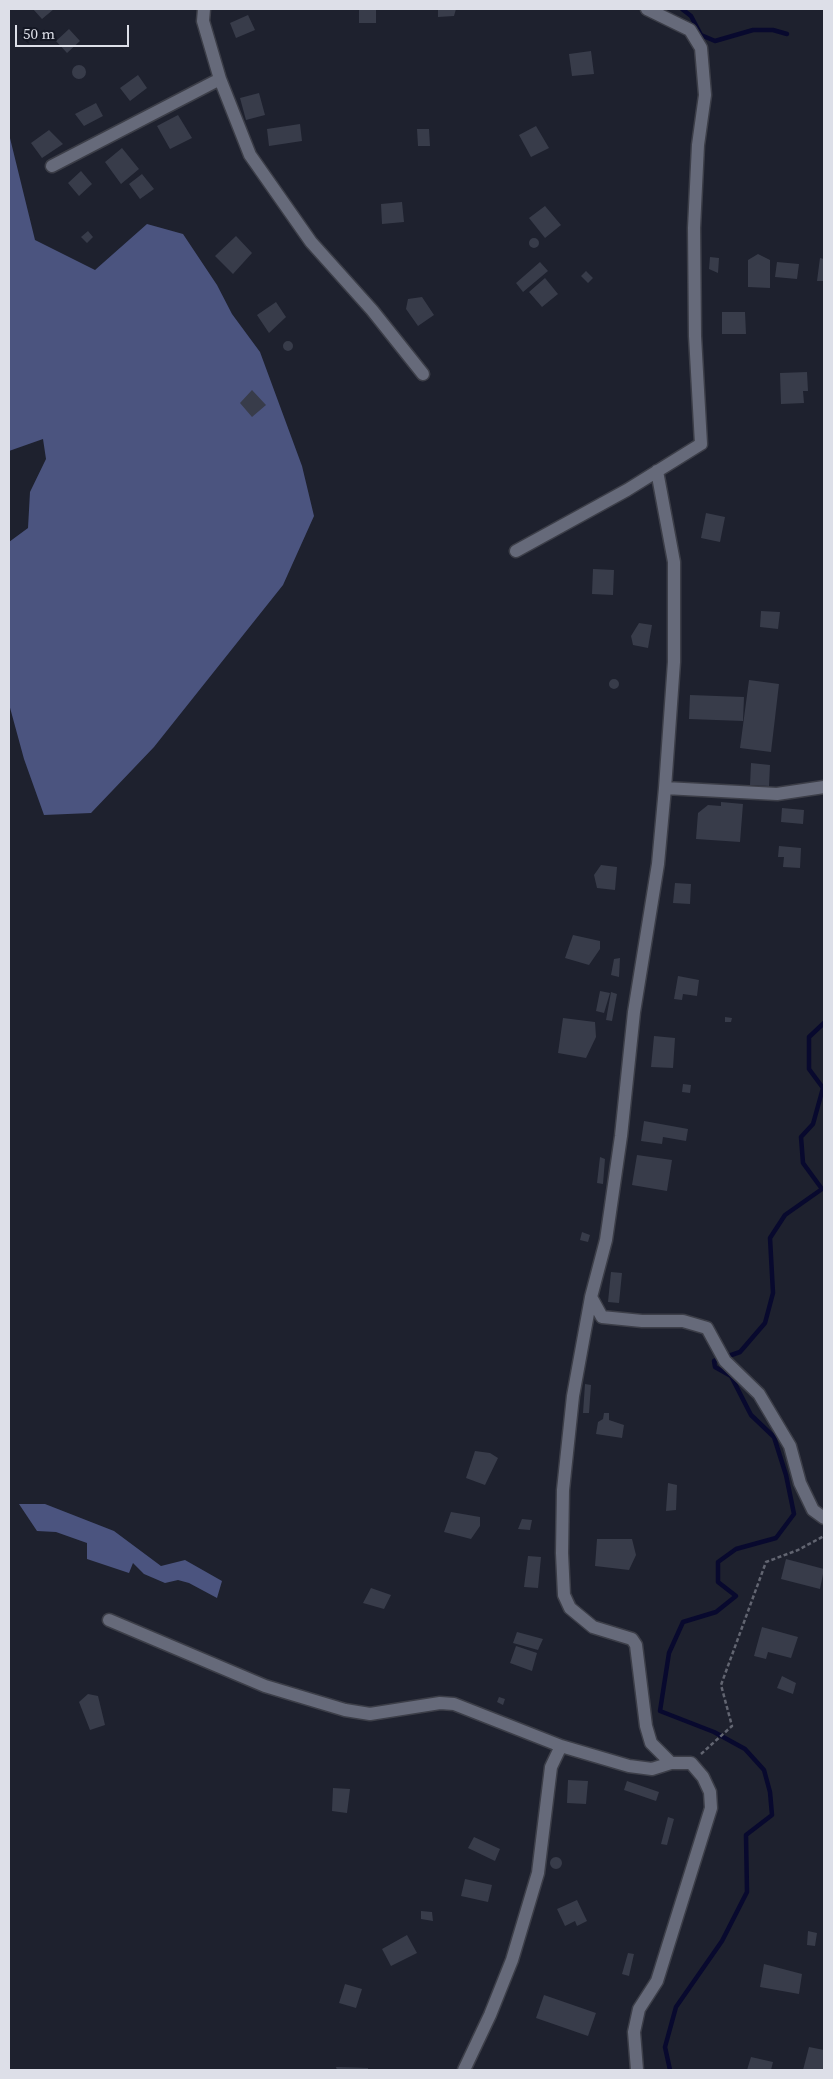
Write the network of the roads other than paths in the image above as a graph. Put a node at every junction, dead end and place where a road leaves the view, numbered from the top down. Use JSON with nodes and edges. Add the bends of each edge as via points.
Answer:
{"nodes":[{"id":1,"x":204,"y":9,"type":"edge"},
{"id":2,"x":646,"y":9,"type":"edge"},
{"id":3,"x":220,"y":79,"type":"junction"},
{"id":4,"x":52,"y":166,"type":"dead end"},
{"id":5,"x":424,"y":374,"type":"dead end"},
{"id":6,"x":658,"y":471,"type":"junction"},
{"id":7,"x":516,"y":551,"type":"dead end"},
{"id":8,"x":824,"y":787,"type":"edge"},
{"id":9,"x":665,"y":788,"type":"junction"},
{"id":10,"x":591,"y":1298,"type":"junction"},
{"id":11,"x":824,"y":1518,"type":"edge"},
{"id":12,"x":108,"y":1620,"type":"dead end"},
{"id":13,"x":561,"y":1746,"type":"junction"},
{"id":14,"x":671,"y":1763,"type":"junction"},
{"id":15,"x":464,"y":2070,"type":"edge"},
{"id":16,"x":637,"y":2070,"type":"edge"}],
"edges":[{"from":1,"to":3,"type":"street","via":[[203,20]]},
{"from":2,"to":6,"type":"street","via":[[690,30],[701,48],[705,96],[698,144],[694,228],[701,444]]},
{"from":3,"to":4,"type":"street"},
{"from":3,"to":5,"type":"street","via":[[250,155],[311,242]]},
{"from":6,"to":7,"type":"street"},
{"from":6,"to":9,"type":"street","via":[[674,562],[674,662]]},
{"from":8,"to":9,"type":"street","via":[[777,794]]},
{"from":9,"to":10,"type":"street","via":[[658,864],[634,1012],[606,1240]]},
{"from":10,"to":11,"type":"street","via":[[602,1316],[642,1321],[683,1321],[707,1328],[725,1361],[759,1394],[790,1446],[800,1483],[813,1510]]},
{"from":10,"to":14,"type":"street","via":[[573,1396],[563,1490],[564,1595],[570,1608],[584,1621],[632,1639],[636,1645],[651,1743]]},
{"from":12,"to":13,"type":"street","via":[[265,1686],[345,1710],[370,1714],[440,1703],[454,1704]]},
{"from":13,"to":14,"type":"street","via":[[629,1766],[652,1769]]},
{"from":13,"to":15,"type":"street","via":[[552,1766],[538,1872],[512,1960]]},
{"from":14,"to":16,"type":"street","via":[[691,1763],[704,1778],[710,1792],[711,1808],[657,1981],[639,2010],[634,2032]]}]}
